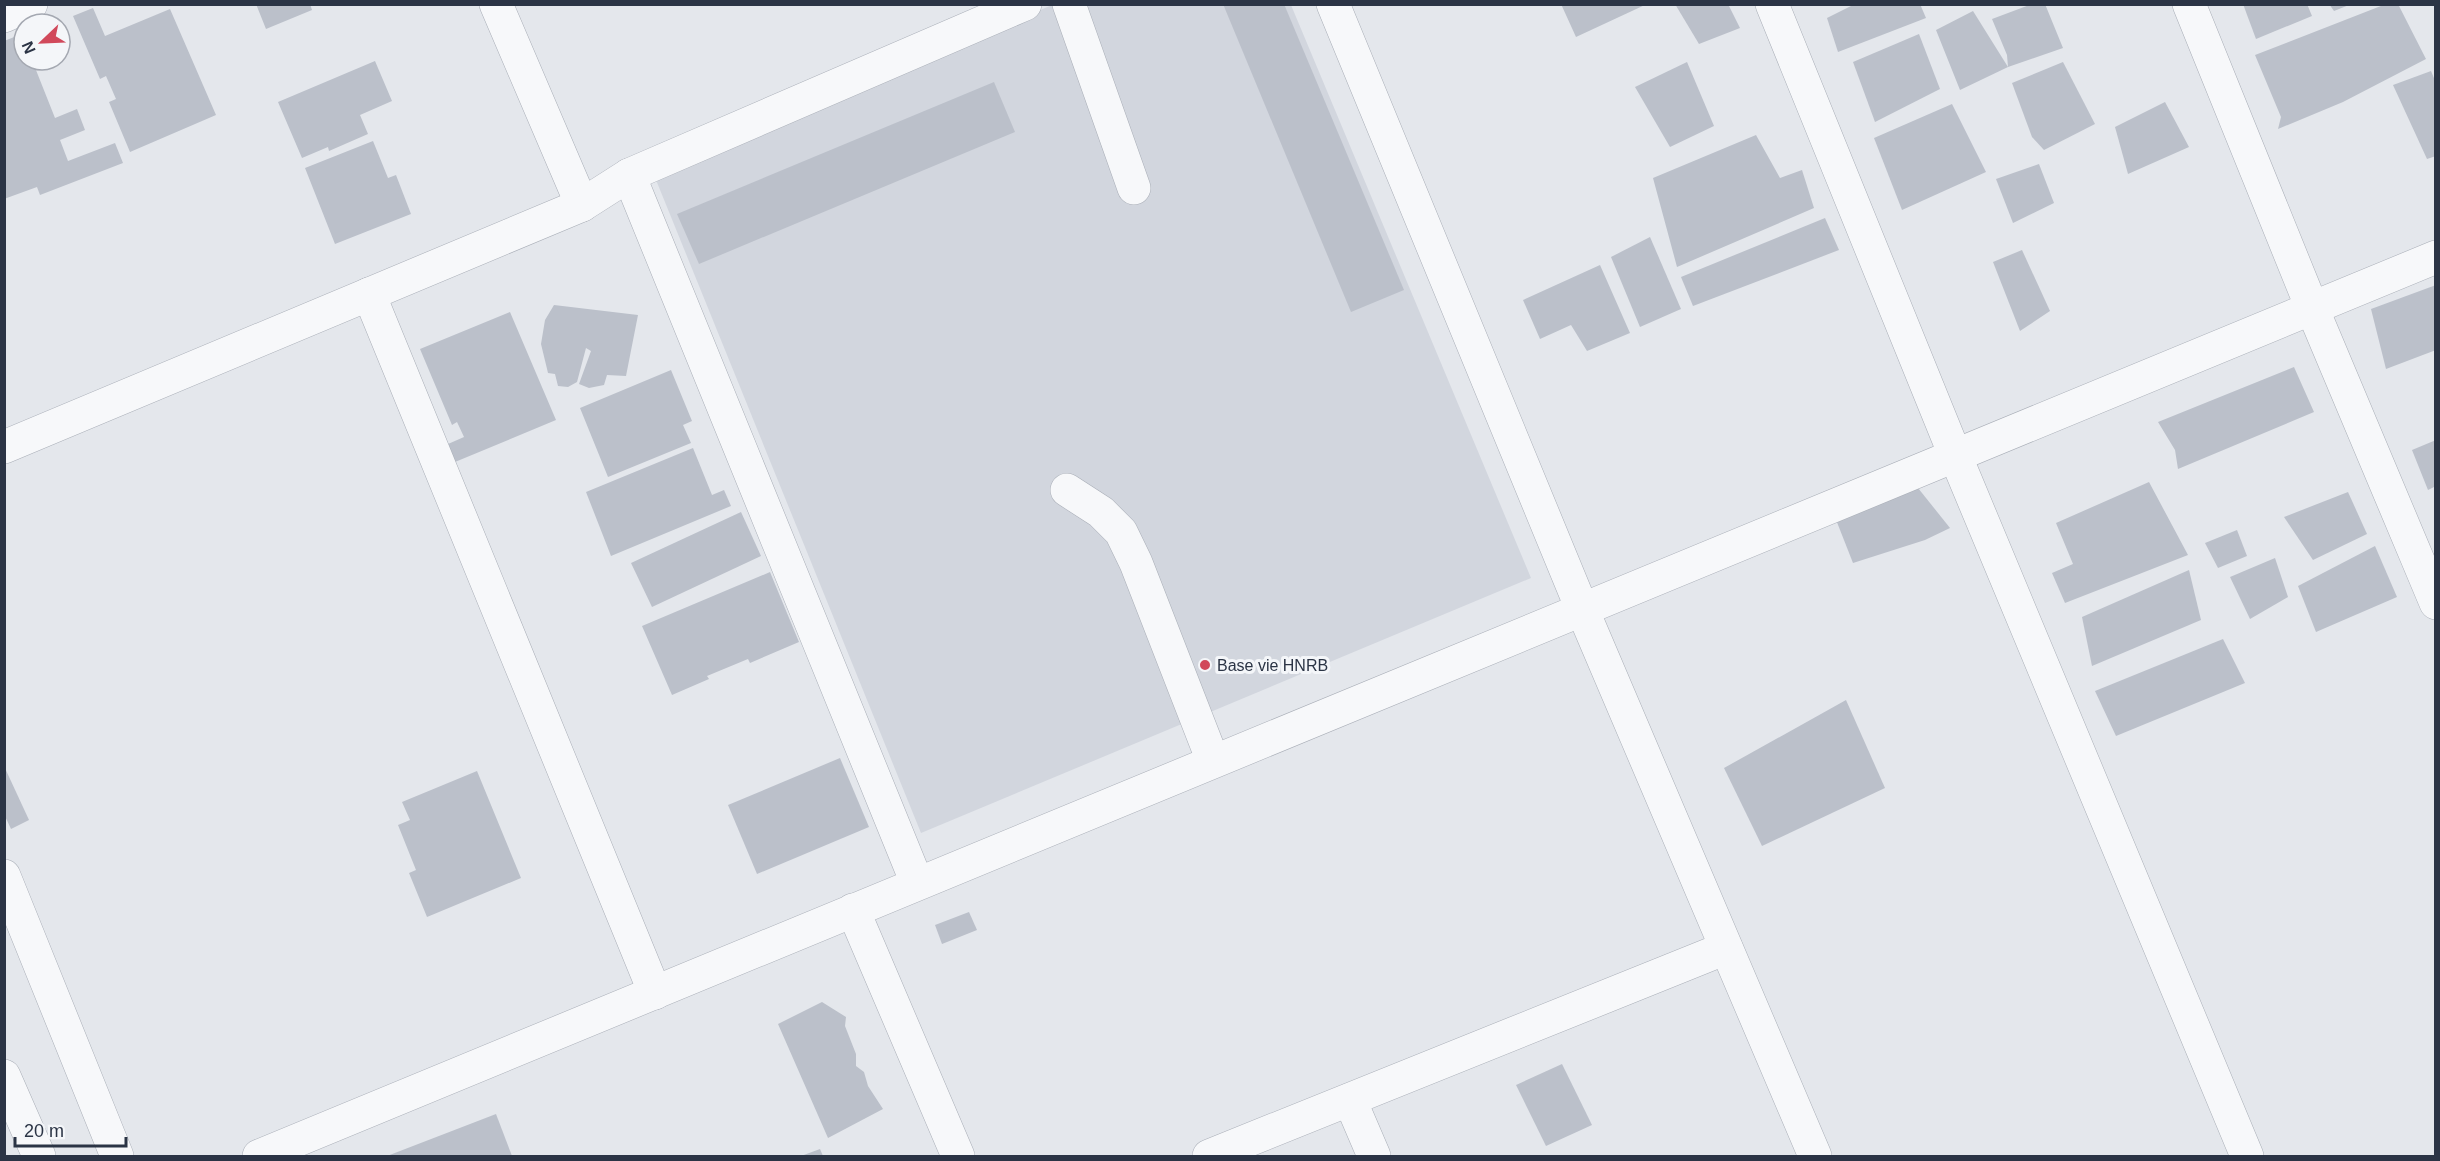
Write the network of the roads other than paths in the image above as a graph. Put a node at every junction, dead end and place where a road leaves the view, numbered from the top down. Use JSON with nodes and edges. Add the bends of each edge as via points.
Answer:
{"nodes":[{"id":1,"x":31,"y":4,"type":"edge"},
{"id":2,"x":496,"y":4,"type":"edge"},
{"id":3,"x":1025,"y":4,"type":"edge"},
{"id":4,"x":1069,"y":4,"type":"edge"},
{"id":5,"x":1333,"y":4,"type":"edge"},
{"id":6,"x":1772,"y":4,"type":"edge"},
{"id":7,"x":2189,"y":4,"type":"edge"},
{"id":8,"x":4,"y":16,"type":"edge"},
{"id":9,"x":629,"y":175,"type":"junction"},
{"id":10,"x":1134,"y":188,"type":"dead end"},
{"id":11,"x":582,"y":205,"type":"junction"},
{"id":12,"x":2436,"y":257,"type":"edge"},
{"id":13,"x":369,"y":294,"type":"junction"},
{"id":14,"x":2312,"y":308,"type":"junction"},
{"id":15,"x":4,"y":447,"type":"edge"},
{"id":16,"x":1955,"y":455,"type":"junction"},
{"id":17,"x":1067,"y":490,"type":"dead end"},
{"id":18,"x":2436,"y":603,"type":"edge"},
{"id":19,"x":1582,"y":609,"type":"junction"},
{"id":20,"x":1213,"y":761,"type":"junction"},
{"id":21,"x":4,"y":876,"type":"edge"},
{"id":22,"x":917,"y":883,"type":"junction"},
{"id":23,"x":852,"y":910,"type":"junction"},
{"id":24,"x":1726,"y":948,"type":"junction"},
{"id":25,"x":655,"y":993,"type":"junction"},
{"id":26,"x":4,"y":1076,"type":"edge"},
{"id":27,"x":1350,"y":1100,"type":"junction"},
{"id":28,"x":39,"y":1156,"type":"edge"},
{"id":29,"x":117,"y":1156,"type":"edge"},
{"id":30,"x":260,"y":1156,"type":"edge"},
{"id":31,"x":958,"y":1156,"type":"edge"},
{"id":32,"x":1209,"y":1156,"type":"edge"},
{"id":33,"x":1374,"y":1156,"type":"edge"},
{"id":34,"x":1815,"y":1156,"type":"edge"},
{"id":35,"x":2247,"y":1156,"type":"edge"}],
"edges":[{"from":1,"to":8,"type":"street"},
{"from":2,"to":11,"type":"street"},
{"from":3,"to":9,"type":"street"},
{"from":4,"to":10,"type":"street"},
{"from":5,"to":19,"type":"street"},
{"from":6,"to":16,"type":"street"},
{"from":7,"to":14,"type":"street"},
{"from":9,"to":11,"type":"street"},
{"from":9,"to":22,"type":"street"},
{"from":11,"to":13,"type":"street"},
{"from":12,"to":14,"type":"street"},
{"from":13,"to":15,"type":"street"},
{"from":13,"to":25,"type":"street"},
{"from":14,"to":16,"type":"street"},
{"from":14,"to":18,"type":"street"},
{"from":16,"to":19,"type":"street"},
{"from":16,"to":35,"type":"street"},
{"from":17,"to":20,"type":"street","via":[[1101,512],[1121,532]]},
{"from":19,"to":20,"type":"street"},
{"from":19,"to":24,"type":"street"},
{"from":20,"to":22,"type":"street"},
{"from":21,"to":29,"type":"street"},
{"from":22,"to":23,"type":"street"},
{"from":23,"to":25,"type":"street"},
{"from":23,"to":31,"type":"street"},
{"from":24,"to":27,"type":"street"},
{"from":24,"to":34,"type":"street"},
{"from":25,"to":30,"type":"street"},
{"from":26,"to":28,"type":"street"},
{"from":27,"to":32,"type":"street"},
{"from":27,"to":33,"type":"street"}]}
